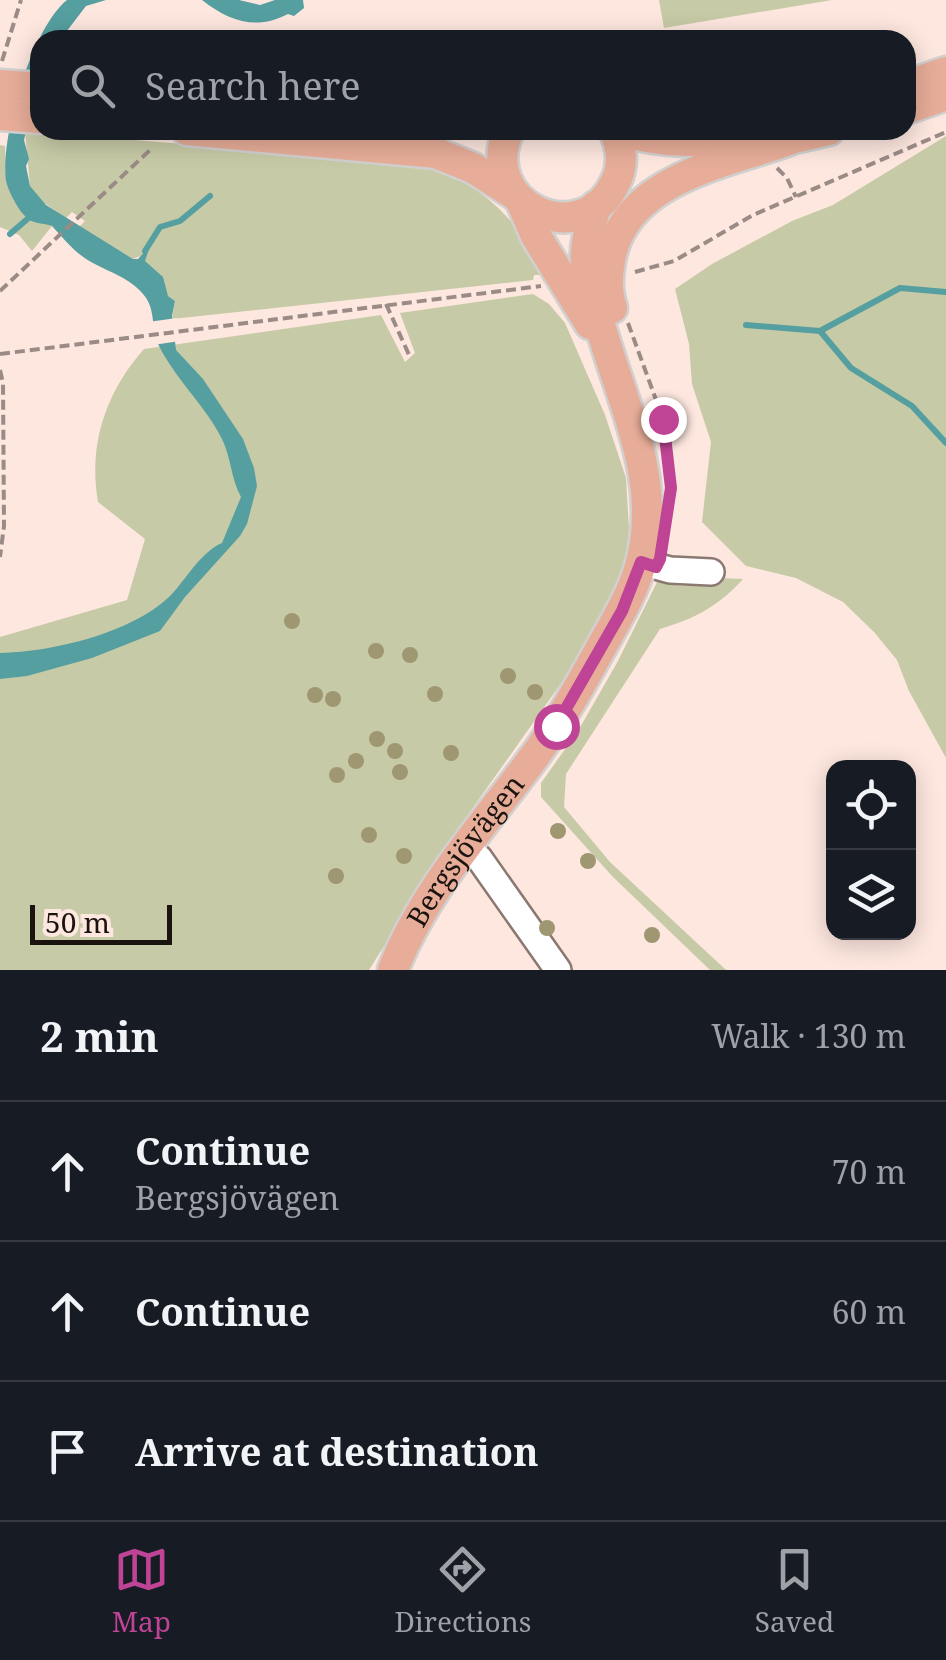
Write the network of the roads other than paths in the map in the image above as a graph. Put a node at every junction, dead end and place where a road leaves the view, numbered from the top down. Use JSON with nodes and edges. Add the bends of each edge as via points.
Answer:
{"nodes":[{"id":1,"x":946,"y":72,"type":"edge"},
{"id":2,"x":916,"y":82,"type":"edge"},
{"id":3,"x":0,"y":85,"type":"edge"},
{"id":4,"x":30,"y":87,"type":"edge"},
{"id":5,"x":946,"y":95,"type":"edge"},
{"id":6,"x":916,"y":106,"type":"edge"},
{"id":7,"x":0,"y":115,"type":"edge"},
{"id":8,"x":30,"y":117,"type":"edge"},
{"id":9,"x":303,"y":140,"type":"edge"},
{"id":10,"x":507,"y":140,"type":"edge"},
{"id":11,"x":618,"y":140,"type":"edge"},
{"id":12,"x":789,"y":140,"type":"joint"},
{"id":13,"x":605,"y":196,"type":"junction"},
{"id":14,"x":518,"y":198,"type":"junction"},
{"id":15,"x":605,"y":348,"type":"junction"},
{"id":16,"x":648,"y":521,"type":"junction"},
{"id":17,"x":641,"y":562,"type":"junction"},
{"id":18,"x":711,"y":572,"type":"dead end"},
{"id":19,"x":466,"y":847,"type":"junction"},
{"id":20,"x":393,"y":970,"type":"edge"},
{"id":21,"x":558,"y":970,"type":"edge"}],
"edges":[{"from":1,"to":2,"type":"main road"},
{"from":3,"to":4,"type":"main road"},
{"from":5,"to":6,"type":"main road"},
{"from":7,"to":8,"type":"main road"},
{"from":9,"to":14,"type":"main road","via":[[456,159]]},
{"from":10,"to":14,"type":"main road","name":"Bergsjövägen","via":[[505,176]]},
{"from":11,"to":13,"type":"main road","name":"Bergsjövägen","via":[[621,161]]},
{"from":12,"to":13,"type":"main road","via":[[668,165]]},
{"from":12,"to":16,"type":"main road","name":"Bergsjövägen","via":[[660,188],[624,221],[611,250],[610,300],[655,453],[656,497]]},
{"from":13,"to":14,"type":"main road","via":[[580,214],[561,217]]},
{"from":13,"to":15,"type":"main road","name":"Bergsjövägen","via":[[586,265]]},
{"from":14,"to":15,"type":"main road","name":"Bergsjövägen"},
{"from":15,"to":16,"type":"main road","name":"Bergsjövägen","via":[[638,445]]},
{"from":16,"to":17,"type":"main road","name":"Bergsjövägen"},
{"from":17,"to":18,"type":"lane"},
{"from":17,"to":19,"type":"main road","name":"Bergsjövägen","via":[[622,611],[556,726]]},
{"from":19,"to":20,"type":"main road","name":"Bergsjövägen"},
{"from":19,"to":21,"type":"lane"}]}
